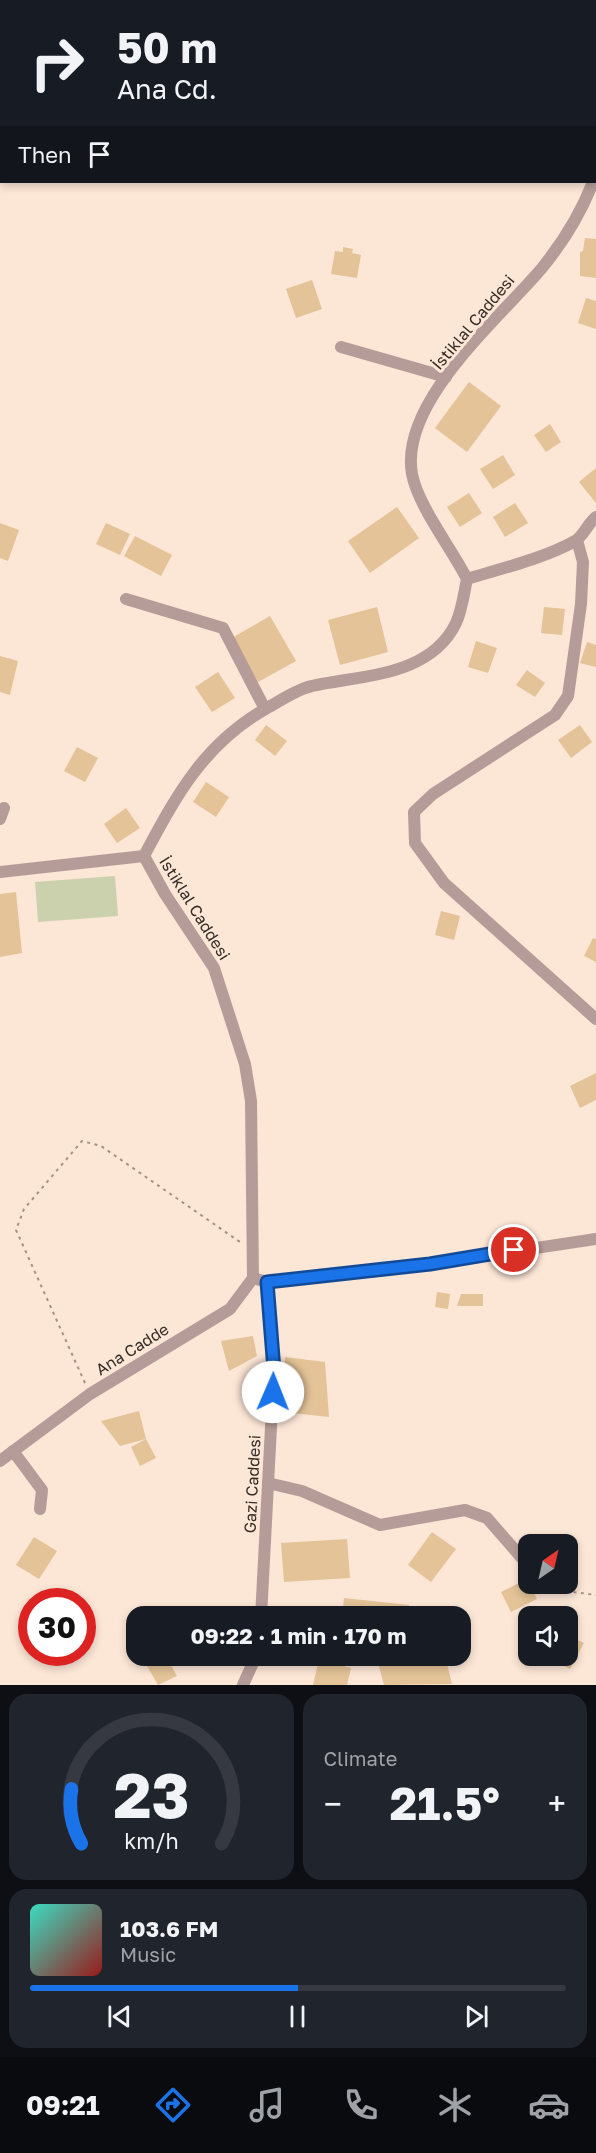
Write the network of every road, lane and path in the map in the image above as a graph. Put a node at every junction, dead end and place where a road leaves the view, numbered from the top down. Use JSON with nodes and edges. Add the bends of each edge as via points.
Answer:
{"nodes":[{"id":1,"x":593,"y":183,"type":"edge"},
{"id":2,"x":341,"y":347,"type":"dead end"},
{"id":3,"x":446,"y":377,"type":"junction"},
{"id":4,"x":596,"y":517,"type":"edge"},
{"id":5,"x":577,"y":540,"type":"junction"},
{"id":6,"x":467,"y":579,"type":"junction"},
{"id":7,"x":126,"y":599,"type":"dead end"},
{"id":8,"x":265,"y":709,"type":"junction"},
{"id":9,"x":144,"y":856,"type":"junction"},
{"id":10,"x":0,"y":872,"type":"edge"},
{"id":11,"x":596,"y":1019,"type":"edge"},
{"id":12,"x":596,"y":1239,"type":"edge"},
{"id":13,"x":253,"y":1251,"type":"junction"},
{"id":14,"x":253,"y":1278,"type":"junction"},
{"id":15,"x":267,"y":1282,"type":"junction"},
{"id":16,"x":90,"y":1394,"type":"junction"},
{"id":17,"x":13,"y":1451,"type":"junction"},
{"id":18,"x":0,"y":1461,"type":"edge"},
{"id":19,"x":268,"y":1483,"type":"junction"},
{"id":20,"x":40,"y":1509,"type":"dead end"},
{"id":21,"x":518,"y":1554,"type":"edge"},
{"id":22,"x":578,"y":1591,"type":"edge"},
{"id":23,"x":596,"y":1595,"type":"edge"},
{"id":24,"x":262,"y":1606,"type":"edge"},
{"id":25,"x":252,"y":1666,"type":"edge"},
{"id":26,"x":243,"y":1685,"type":"edge"}],
"edges":[{"from":1,"to":3,"type":"street","name":"İstiklal Caddesi","via":[[561,243]]},
{"from":2,"to":3,"type":"street"},
{"from":3,"to":6,"type":"street","name":"İstiklal Caddesi","via":[[417,427],[412,475],[425,508]]},
{"from":4,"to":5,"type":"street"},
{"from":5,"to":6,"type":"street"},
{"from":5,"to":11,"type":"street","via":[[583,562],[581,604],[568,696],[555,715],[433,794],[414,812],[415,843],[444,883]]},
{"from":6,"to":8,"type":"street","name":"İstiklal Caddesi","via":[[456,623],[438,648],[404,667],[352,681],[309,686]]},
{"from":7,"to":8,"type":"street","via":[[223,628]]},
{"from":8,"to":9,"type":"street","name":"İstiklal Caddesi","via":[[204,756]]},
{"from":9,"to":10,"type":"street"},
{"from":9,"to":13,"type":"street","name":"İstiklal Caddesi","via":[[214,968],[246,1064],[251,1101]]},
{"from":12,"to":15,"type":"street","via":[[430,1264]]},
{"from":13,"to":14,"type":"street"},
{"from":13,"to":16,"type":"path","via":[[101,1146],[82,1141],[24,1209],[16,1230]]},
{"from":14,"to":15,"type":"street"},
{"from":14,"to":16,"type":"street","name":"Ana Cadde","via":[[230,1309]]},
{"from":15,"to":19,"type":"street","name":"Gazi Caddesi","via":[[274,1370]]},
{"from":16,"to":17,"type":"street","name":"Ana Cadde"},
{"from":17,"to":18,"type":"street","name":"Ana Cadde"},
{"from":17,"to":20,"type":"street","via":[[42,1490]]},
{"from":19,"to":21,"type":"street","via":[[302,1491],[380,1525],[465,1510],[487,1518]]},
{"from":19,"to":24,"type":"street","name":"Gazi Caddesi"},
{"from":22,"to":23,"type":"path"},
{"from":25,"to":26,"type":"street"}]}
